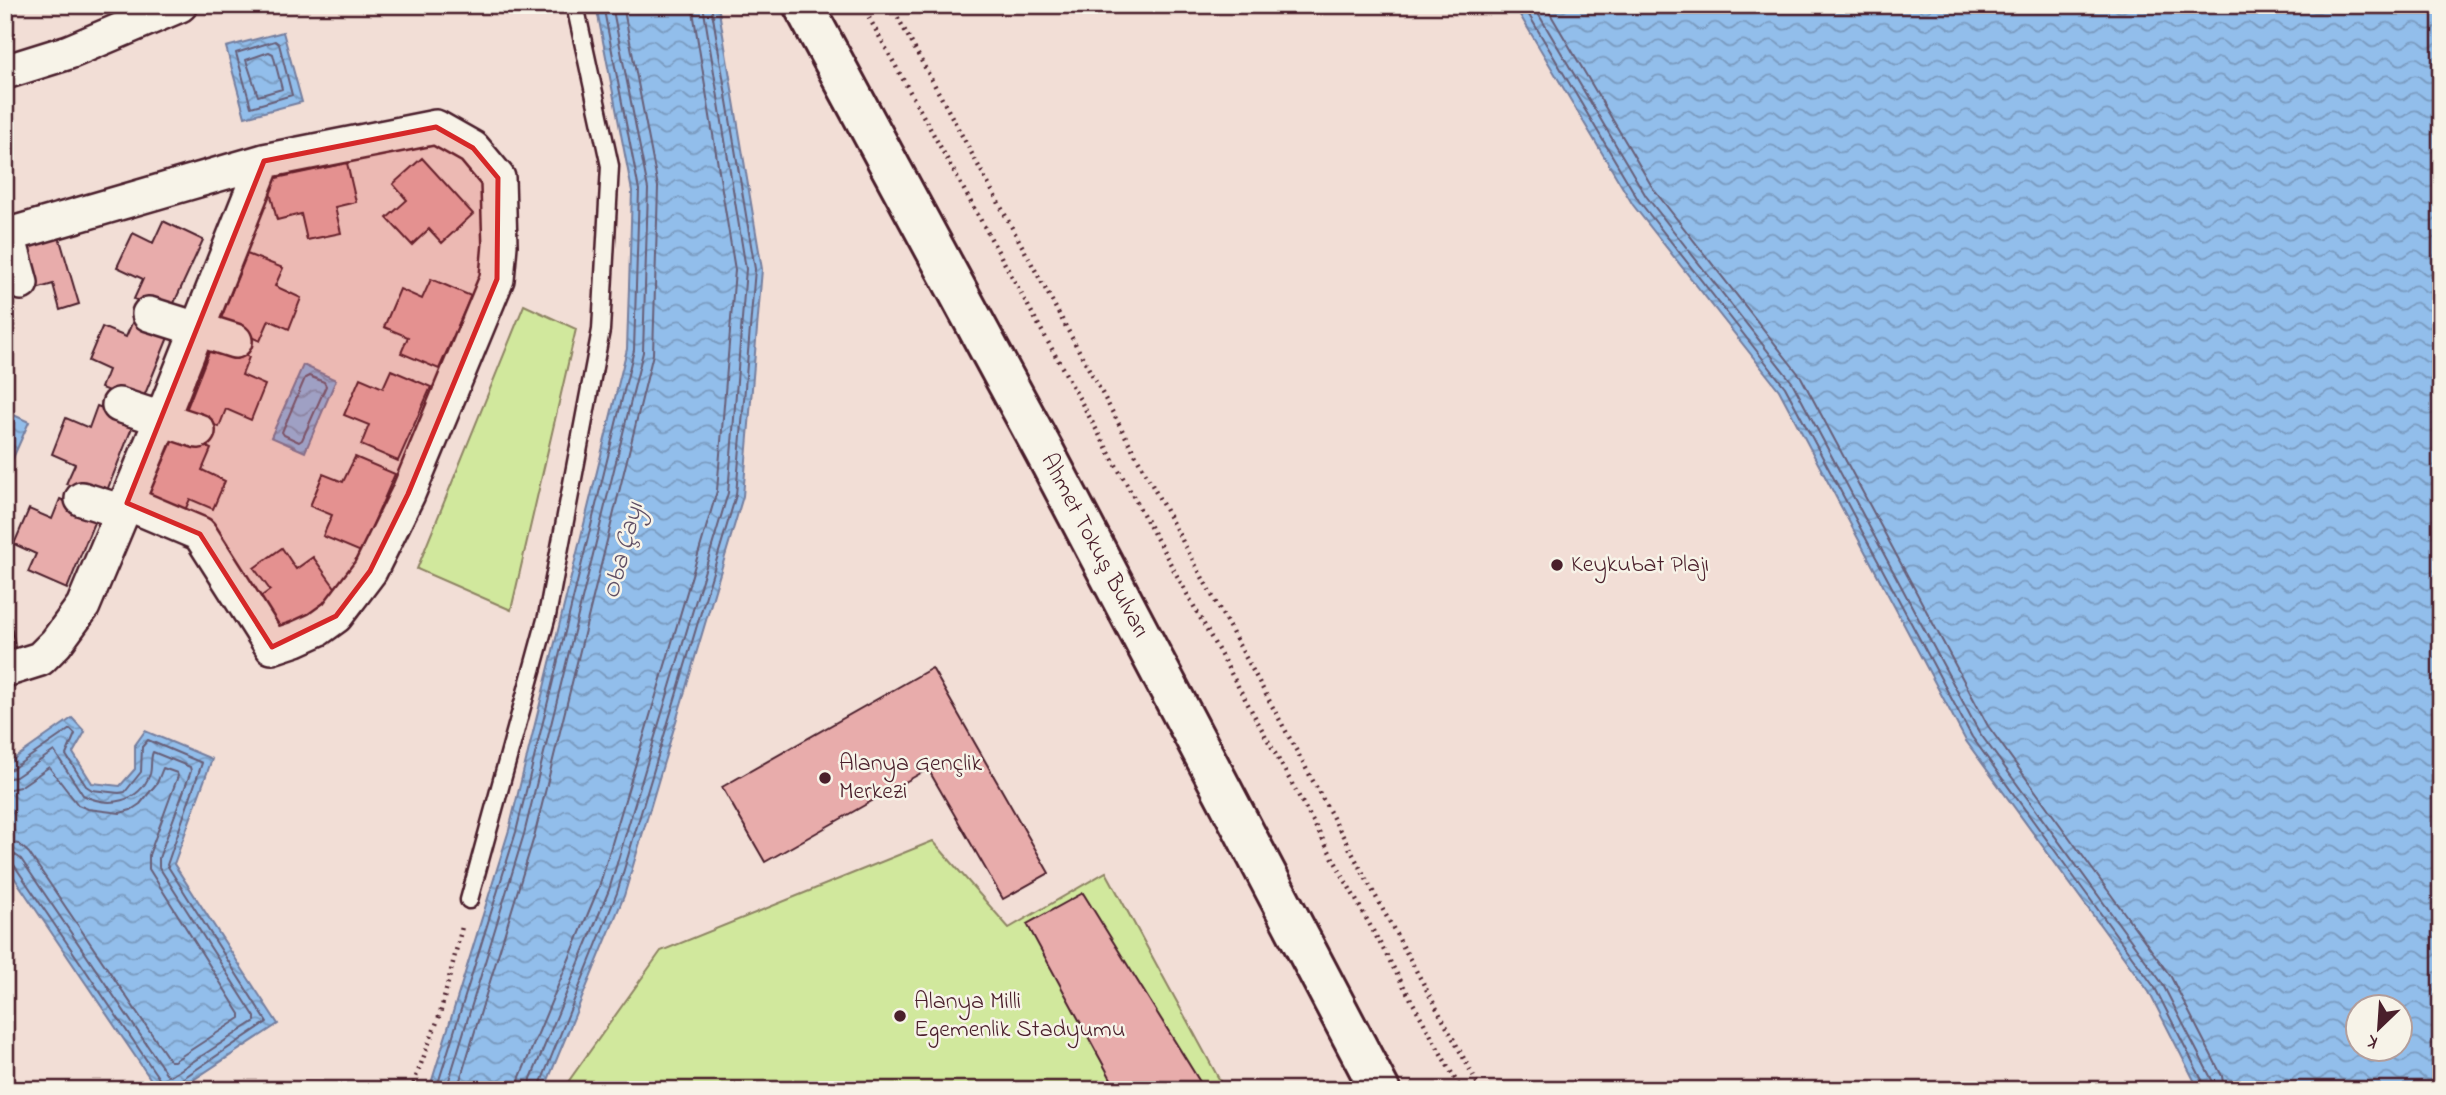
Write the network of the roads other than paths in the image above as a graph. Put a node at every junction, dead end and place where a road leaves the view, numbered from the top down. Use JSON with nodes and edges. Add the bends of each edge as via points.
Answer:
{"nodes":[{"id":1,"x":180,"y":5,"type":"edge"},
{"id":2,"x":575,"y":5,"type":"edge"},
{"id":3,"x":803,"y":5,"type":"edge"},
{"id":4,"x":5,"y":72,"type":"edge"},
{"id":5,"x":264,"y":161,"type":"junction"},
{"id":6,"x":6,"y":236,"type":"edge"},
{"id":7,"x":19,"y":284,"type":"edge"},
{"id":8,"x":149,"y":314,"type":"dead end"},
{"id":9,"x":198,"y":329,"type":"junction"},
{"id":10,"x":235,"y":341,"type":"dead end"},
{"id":11,"x":119,"y":405,"type":"dead end"},
{"id":12,"x":162,"y":418,"type":"junction"},
{"id":13,"x":198,"y":431,"type":"dead end"},
{"id":14,"x":82,"y":499,"type":"dead end"},
{"id":15,"x":125,"y":507,"type":"junction"},
{"id":16,"x":5,"y":670,"type":"edge"},
{"id":17,"x":469,"y":900,"type":"road end"},
{"id":18,"x":1380,"y":1090,"type":"edge"}],
"edges":[{"from":1,"to":4,"type":"street","via":[[69,52]]},
{"from":2,"to":17,"type":"lane","via":[[610,166],[601,330],[547,616]]},
{"from":3,"to":18,"type":"main road","name":"Ahmet Tokuş Bulvarı"},
{"from":5,"to":6,"type":"street"},
{"from":5,"to":9,"type":"street"},
{"from":5,"to":15,"type":"street","via":[[436,127],[472,148],[498,178],[497,279],[408,494],[370,571],[336,617],[318,629],[272,647],[201,534]]},
{"from":6,"to":7,"type":"street"},
{"from":8,"to":9,"type":"street"},
{"from":9,"to":10,"type":"street"},
{"from":9,"to":12,"type":"street"},
{"from":11,"to":12,"type":"street"},
{"from":12,"to":13,"type":"street"},
{"from":12,"to":15,"type":"street"},
{"from":14,"to":15,"type":"street"},
{"from":15,"to":16,"type":"street","via":[[73,622],[40,659]]}]}
